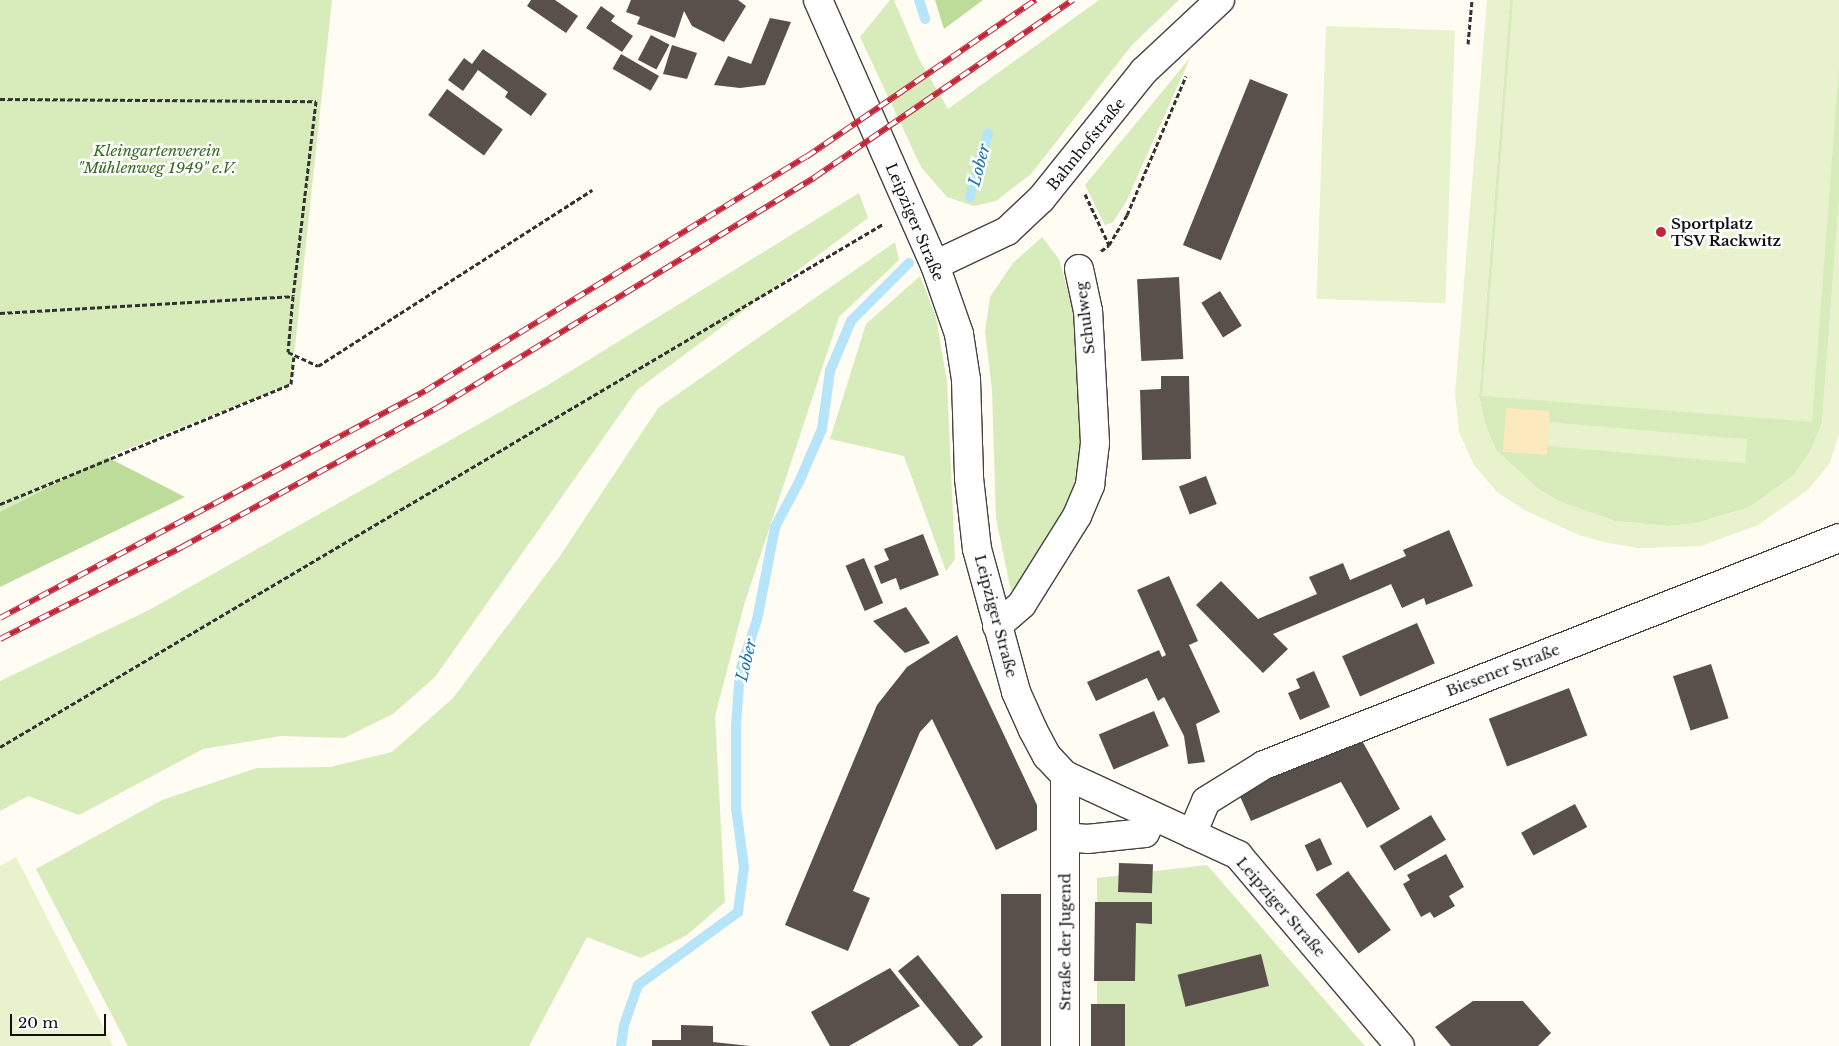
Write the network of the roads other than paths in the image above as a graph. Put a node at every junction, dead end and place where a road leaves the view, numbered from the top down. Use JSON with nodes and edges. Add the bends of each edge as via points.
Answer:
{"nodes":[{"id":1,"x":818,"y":0,"type":"edge"},
{"id":2,"x":1220,"y":0,"type":"edge"},
{"id":3,"x":935,"y":265,"type":"junction"},
{"id":4,"x":1079,"y":269,"type":"road end"},
{"id":5,"x":1839,"y":538,"type":"edge"},
{"id":6,"x":997,"y":626,"type":"junction"},
{"id":7,"x":1065,"y":775,"type":"junction"},
{"id":8,"x":1152,"y":818,"type":"junction"},
{"id":9,"x":1192,"y":834,"type":"junction"},
{"id":10,"x":1065,"y":837,"type":"junction"},
{"id":11,"x":1065,"y":1046,"type":"edge"},
{"id":12,"x":1400,"y":1046,"type":"edge"}],
"edges":[{"from":1,"to":3,"type":"street","name":"Leipziger Straße"},
{"from":2,"to":3,"type":"street","name":"Bahnhofstraße","via":[[1144,71],[1067,171],[1007,231]]},
{"from":3,"to":6,"type":"street","name":"Leipziger Straße","via":[[958,334],[966,380],[969,478],[977,549]]},
{"from":4,"to":6,"type":"street","name":"Schulweg","via":[[1088,311],[1095,443],[1090,485],[1077,516],[1022,604]]},
{"from":5,"to":9,"type":"street","name":"Biesener Straße","via":[[1264,765],[1206,801]]},
{"from":6,"to":7,"type":"street","name":"Leipziger Straße","via":[[1016,692],[1033,730],[1047,756]]},
{"from":7,"to":8,"type":"street","name":"Leipziger Straße"},
{"from":7,"to":10,"type":"street","name":"Straße der Jugend"},
{"from":8,"to":9,"type":"street","name":"Leipziger Straße"},
{"from":8,"to":10,"type":"street","via":[[1145,833],[1087,839]]},
{"from":9,"to":12,"type":"street","name":"Leipziger Straße","via":[[1238,855]]},
{"from":10,"to":11,"type":"street","name":"Straße der Jugend"}]}
